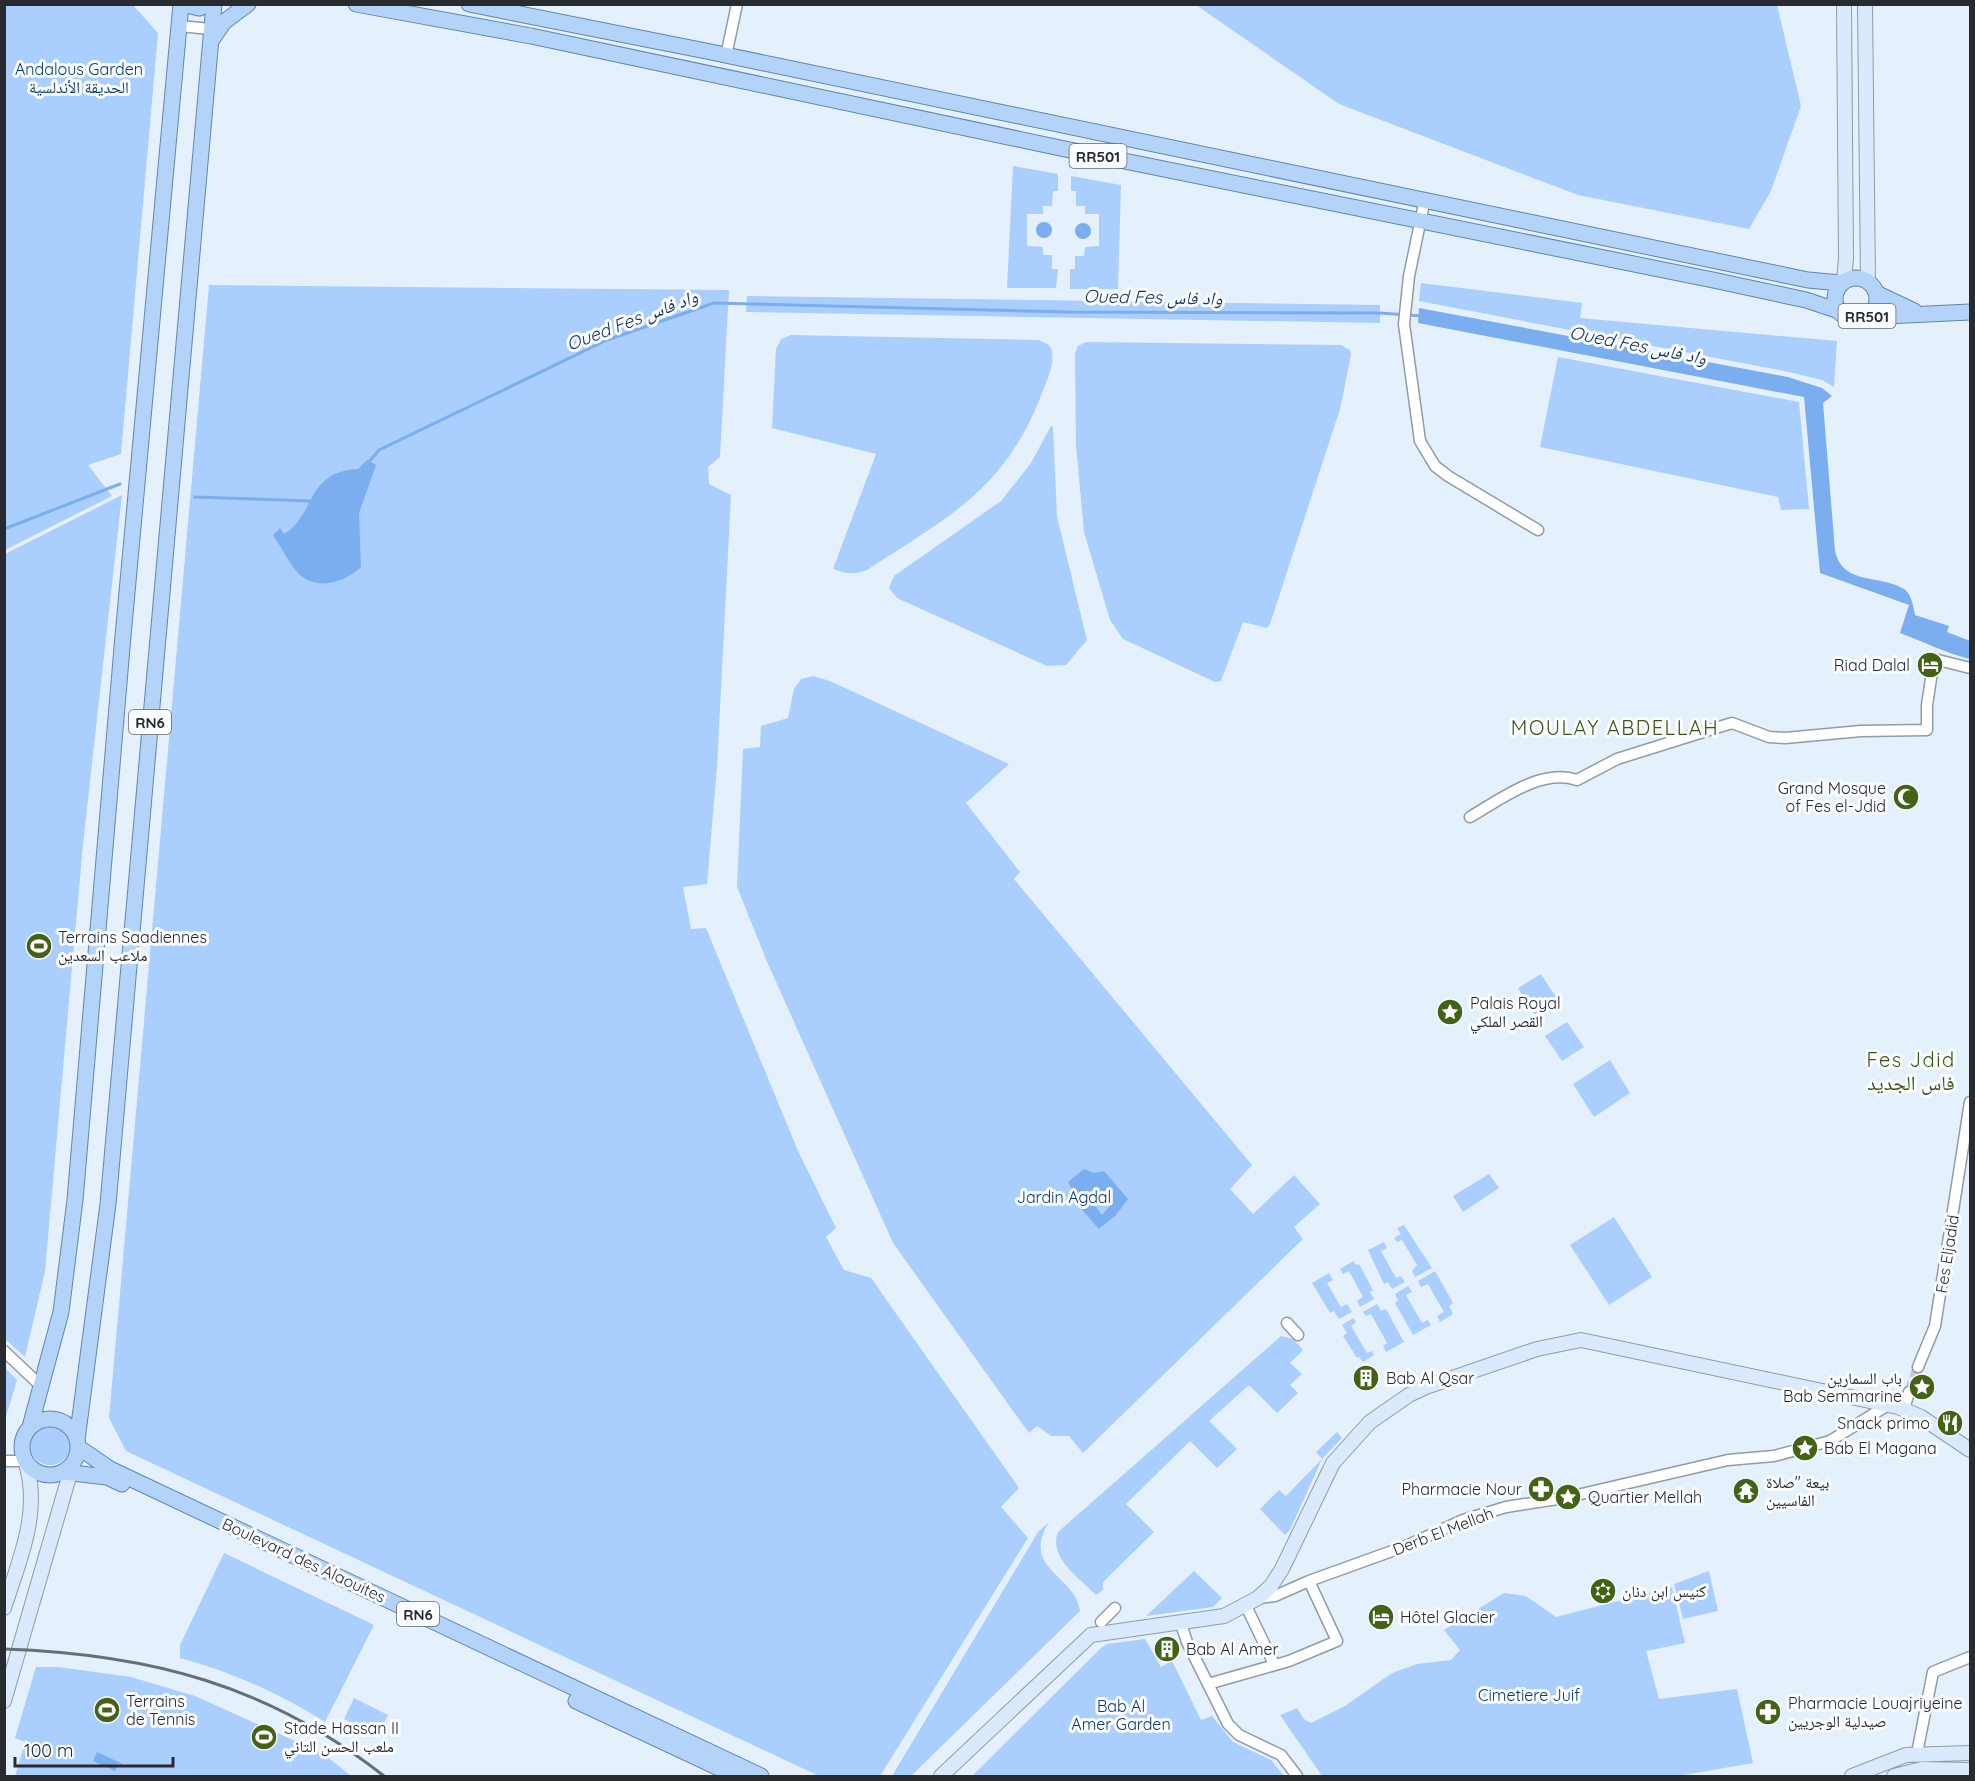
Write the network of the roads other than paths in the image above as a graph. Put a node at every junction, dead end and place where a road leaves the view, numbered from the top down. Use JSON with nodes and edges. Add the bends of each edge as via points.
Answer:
{"nodes":[{"id":1,"x":182,"y":4,"type":"edge"},
{"id":2,"x":209,"y":4,"type":"edge"},
{"id":3,"x":214,"y":4,"type":"edge"},
{"id":4,"x":248,"y":4,"type":"edge"},
{"id":5,"x":356,"y":4,"type":"edge"},
{"id":6,"x":468,"y":4,"type":"edge"},
{"id":7,"x":737,"y":4,"type":"edge"},
{"id":8,"x":1844,"y":4,"type":"edge"},
{"id":9,"x":1865,"y":4,"type":"edge"},
{"id":10,"x":463,"y":23,"type":"junction"},
{"id":11,"x":180,"y":26,"type":"junction"},
{"id":12,"x":210,"y":36,"type":"junction"},
{"id":13,"x":706,"y":51,"type":"junction"},
{"id":14,"x":726,"y":56,"type":"junction"},
{"id":15,"x":754,"y":62,"type":"junction"},
{"id":16,"x":703,"y":71,"type":"junction"},
{"id":17,"x":754,"y":82,"type":"junction"},
{"id":18,"x":1049,"y":123,"type":"junction"},
{"id":19,"x":1044,"y":145,"type":"junction"},
{"id":20,"x":1425,"y":200,"type":"junction"},
{"id":21,"x":1422,"y":220,"type":"junction"},
{"id":22,"x":1842,"y":282,"type":"junction"},
{"id":23,"x":1872,"y":287,"type":"junction"},
{"id":24,"x":1839,"y":311,"type":"junction"},
{"id":25,"x":1920,"y":312,"type":"junction"},
{"id":26,"x":1971,"y":312,"type":"edge"},
{"id":27,"x":1865,"y":318,"type":"junction"},
{"id":28,"x":1538,"y":530,"type":"dead end"},
{"id":29,"x":1971,"y":668,"type":"edge"},
{"id":30,"x":1470,"y":817,"type":"dead end"},
{"id":31,"x":1971,"y":1102,"type":"edge"},
{"id":32,"x":1287,"y":1323,"type":"dead end"},
{"id":33,"x":1298,"y":1335,"type":"dead end"},
{"id":34,"x":4,"y":1351,"type":"edge"},
{"id":35,"x":1918,"y":1367,"type":"tunnel mouth"},
{"id":36,"x":42,"y":1388,"type":"junction"},
{"id":37,"x":1909,"y":1392,"type":"tunnel mouth"},
{"id":38,"x":1888,"y":1405,"type":"junction"},
{"id":39,"x":1904,"y":1409,"type":"junction"},
{"id":40,"x":30,"y":1427,"type":"junction"},
{"id":41,"x":78,"y":1443,"type":"junction"},
{"id":42,"x":1971,"y":1450,"type":"edge"},
{"id":43,"x":4,"y":1461,"type":"edge"},
{"id":44,"x":26,"y":1462,"type":"junction"},
{"id":45,"x":69,"y":1469,"type":"junction"},
{"id":46,"x":1309,"y":1581,"type":"junction"},
{"id":47,"x":1252,"y":1602,"type":"junction"},
{"id":48,"x":4,"y":1608,"type":"edge"},
{"id":49,"x":1115,"y":1608,"type":"dead end"},
{"id":50,"x":1101,"y":1622,"type":"dead end"},
{"id":51,"x":1181,"y":1624,"type":"junction"},
{"id":52,"x":1971,"y":1657,"type":"edge"},
{"id":53,"x":1274,"y":1664,"type":"junction"},
{"id":54,"x":1208,"y":1684,"type":"junction"},
{"id":55,"x":4,"y":1701,"type":"edge"},
{"id":56,"x":1917,"y":1753,"type":"junction"},
{"id":57,"x":1971,"y":1753,"type":"edge"},
{"id":58,"x":1971,"y":1770,"type":"edge"},
{"id":59,"x":735,"y":1776,"type":"edge"},
{"id":60,"x":761,"y":1776,"type":"edge"},
{"id":61,"x":941,"y":1776,"type":"edge"},
{"id":62,"x":1297,"y":1776,"type":"edge"},
{"id":63,"x":1852,"y":1776,"type":"edge"},
{"id":64,"x":1894,"y":1776,"type":"edge"}],
"edges":[{"from":1,"to":2,"type":"main road","number":"RN6","via":[[193,8]]},
{"from":1,"to":11,"type":"main road","number":"RN6"},
{"from":3,"to":12,"type":"main road","number":"RN6"},
{"from":4,"to":12,"type":"main road"},
{"from":5,"to":10,"type":"main road","number":"RR501"},
{"from":6,"to":10,"type":"street"},
{"from":6,"to":13,"type":"main road","number":"RR501"},
{"from":7,"to":14,"type":"street"},
{"from":8,"to":22,"type":"street","number":"RR501","via":[[1846,258]]},
{"from":9,"to":23,"type":"street","number":"RR501"},
{"from":10,"to":16,"type":"main road","number":"RR501"},
{"from":11,"to":12,"type":"street"},
{"from":11,"to":36,"type":"main road","number":"RN6","via":[[75,1200],[61,1312]]},
{"from":12,"to":41,"type":"main road","number":"RN6","via":[[108,1204]]},
{"from":13,"to":14,"type":"main road","number":"RR501"},
{"from":13,"to":16,"type":"street"},
{"from":14,"to":15,"type":"main road","number":"RR501"},
{"from":15,"to":17,"type":"main road"},
{"from":15,"to":18,"type":"main road","number":"RR501"},
{"from":16,"to":17,"type":"main road","number":"RR501"},
{"from":17,"to":19,"type":"main road","number":"RR501"},
{"from":18,"to":19,"type":"street"},
{"from":18,"to":20,"type":"main road","number":"RR501"},
{"from":19,"to":21,"type":"main road","number":"RR501"},
{"from":20,"to":21,"type":"street"},
{"from":20,"to":22,"type":"main road","number":"RR501","via":[[1808,280]]},
{"from":21,"to":24,"type":"main road","number":"RR501","via":[[1796,298]]},
{"from":21,"to":28,"type":"street","via":[[1404,305],[1420,441],[1435,466]]},
{"from":22,"to":23,"type":"main road","number":"RR501","via":[[1856,277]]},
{"from":22,"to":24,"type":"main road","number":"RR501","via":[[1834,297]]},
{"from":23,"to":25,"type":"main road"},
{"from":23,"to":27,"type":"main road","number":"RR501","via":[[1875,307]]},
{"from":24,"to":27,"type":"main road","number":"RR501","via":[[1848,318]]},
{"from":25,"to":26,"type":"main road"},
{"from":25,"to":27,"type":"main road"},
{"from":29,"to":30,"type":"street","via":[[1934,660],[1927,730],[1785,738],[1768,737],[1732,723],[1617,759],[1576,780],[1562,775],[1529,784]]},
{"from":31,"to":35,"type":"street","name":"Fes Eljadid","via":[[1935,1326]]},
{"from":32,"to":33,"type":"street"},
{"from":34,"to":36,"type":"street"},
{"from":36,"to":40,"type":"main road","number":"RN6"},
{"from":37,"to":39,"type":"street"},
{"from":38,"to":39,"type":"street"},
{"from":38,"to":46,"type":"street","name":"Derb El Mellah","via":[[1830,1441],[1774,1456],[1728,1460],[1564,1498],[1506,1507]]},
{"from":38,"to":47,"type":"street","via":[[1581,1340],[1537,1349],[1426,1387],[1370,1422],[1333,1462],[1282,1569],[1271,1586]]},
{"from":39,"to":42,"type":"street"},
{"from":40,"to":41,"type":"main road","number":"RN6","via":[[45,1419],[61,1421],[74,1432]]},
{"from":40,"to":44,"type":"main road","number":"RN6","via":[[21,1444]]},
{"from":41,"to":45,"type":"main road","number":"RN6"},
{"from":41,"to":60,"type":"main road","name":"Boulevard des Alaouites","number":"RN6","via":[[110,1469]]},
{"from":43,"to":44,"type":"street"},
{"from":44,"to":45,"type":"main road","number":"RN6","via":[[43,1475]]},
{"from":44,"to":48,"type":"street","via":[[32,1488],[30,1521]]},
{"from":45,"to":55,"type":"street"},
{"from":45,"to":59,"type":"main road","name":"Boulevard des Alaouites","number":"RN6","via":[[107,1477]]},
{"from":46,"to":47,"type":"street","name":"Derb El Mellah"},
{"from":46,"to":53,"type":"street","via":[[1337,1641]]},
{"from":47,"to":51,"type":"street","via":[[1224,1616]]},
{"from":47,"to":53,"type":"street"},
{"from":49,"to":50,"type":"street"},
{"from":51,"to":54,"type":"street"},
{"from":51,"to":61,"type":"street","via":[[1087,1637]]},
{"from":52,"to":56,"type":"street","via":[[1933,1672]]},
{"from":53,"to":54,"type":"street"},
{"from":54,"to":62,"type":"street","via":[[1232,1729],[1281,1755]]},
{"from":56,"to":57,"type":"street"},
{"from":56,"to":63,"type":"street","via":[[1892,1758]]},
{"from":58,"to":64,"type":"street","via":[[1922,1769]]}]}
